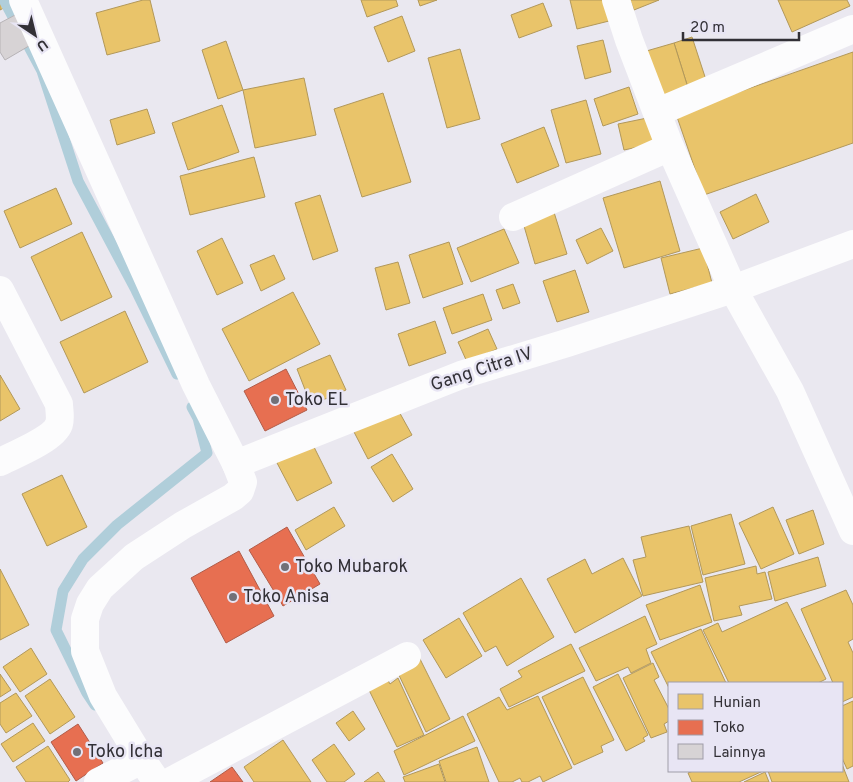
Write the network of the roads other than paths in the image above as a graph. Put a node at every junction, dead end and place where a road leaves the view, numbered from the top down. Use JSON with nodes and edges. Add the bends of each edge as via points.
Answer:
{"nodes":[{"id":1,"x":23,"y":0,"type":"edge"},
{"id":2,"x":616,"y":0,"type":"edge"},
{"id":3,"x":853,"y":29,"type":"edge"},
{"id":4,"x":658,"y":112,"type":"junction"},
{"id":5,"x":670,"y":147,"type":"junction"},
{"id":6,"x":512,"y":217,"type":"dead end"},
{"id":7,"x":853,"y":244,"type":"edge"},
{"id":8,"x":733,"y":289,"type":"junction"},
{"id":9,"x":0,"y":290,"type":"edge"},
{"id":10,"x":0,"y":462,"type":"edge"},
{"id":11,"x":236,"y":464,"type":"junction"},
{"id":12,"x":845,"y":494,"type":"edge"},
{"id":13,"x":853,"y":531,"type":"edge"},
{"id":14,"x":407,"y":656,"type":"dead end"},
{"id":15,"x":142,"y":760,"type":"junction"},
{"id":16,"x":98,"y":782,"type":"edge"},
{"id":17,"x":157,"y":782,"type":"edge"},
{"id":18,"x":169,"y":782,"type":"edge"}],
"edges":[{"from":1,"to":11,"type":"street","via":[[196,384]]},
{"from":2,"to":4,"type":"street"},
{"from":3,"to":4,"type":"street"},
{"from":4,"to":5,"type":"street"},
{"from":5,"to":6,"type":"street"},
{"from":5,"to":8,"type":"street"},
{"from":7,"to":8,"type":"street","name":"Gang Citra IV"},
{"from":8,"to":11,"type":"street","name":"Gang Citra IV","via":[[461,375]]},
{"from":8,"to":12,"type":"street"},
{"from":9,"to":10,"type":"street","via":[[59,404],[59,423],[53,433]]},
{"from":11,"to":15,"type":"street","via":[[243,482],[240,491],[134,557],[100,588],[85,619],[85,651],[103,696]]},
{"from":12,"to":13,"type":"street"},
{"from":14,"to":18,"type":"street"},
{"from":15,"to":16,"type":"street"},
{"from":15,"to":17,"type":"street"}]}
